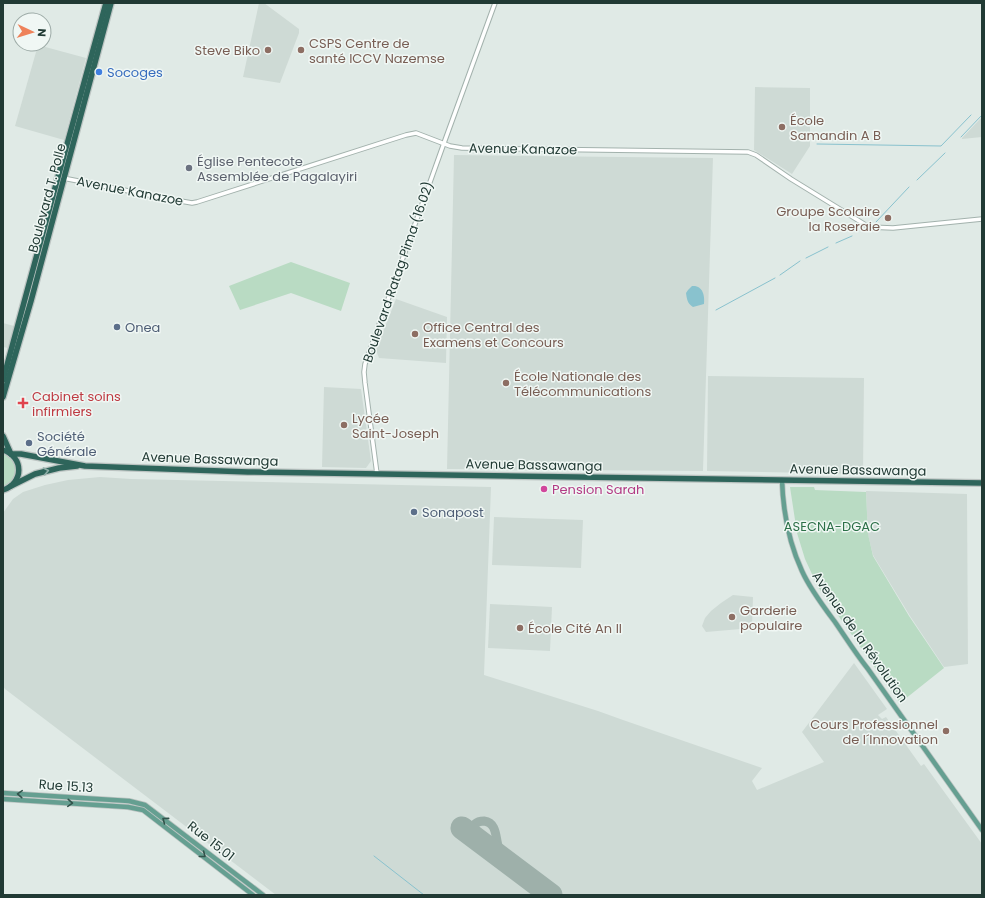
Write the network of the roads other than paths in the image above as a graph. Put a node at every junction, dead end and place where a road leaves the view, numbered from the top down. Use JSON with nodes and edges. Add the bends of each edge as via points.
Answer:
{"nodes":[{"id":1,"x":106,"y":3,"type":"edge"},
{"id":2,"x":111,"y":3,"type":"edge"},
{"id":3,"x":496,"y":3,"type":"edge"},
{"id":4,"x":444,"y":143,"type":"junction"},
{"id":5,"x":61,"y":178,"type":"junction"},
{"id":6,"x":982,"y":219,"type":"edge"},
{"id":7,"x":3,"y":380,"type":"edge"},
{"id":8,"x":3,"y":397,"type":"edge"},
{"id":9,"x":3,"y":436,"type":"edge"},
{"id":10,"x":3,"y":450,"type":"edge"},
{"id":11,"x":11,"y":454,"type":"junction"},
{"id":12,"x":85,"y":466,"type":"junction"},
{"id":13,"x":377,"y":474,"type":"junction"},
{"id":14,"x":782,"y":480,"type":"junction"},
{"id":15,"x":982,"y":483,"type":"edge"},
{"id":16,"x":7,"y":488,"type":"edge"},
{"id":17,"x":3,"y":494,"type":"edge"},
{"id":18,"x":3,"y":793,"type":"edge"},
{"id":19,"x":3,"y":799,"type":"edge"},
{"id":20,"x":145,"y":804,"type":"joint"},
{"id":21,"x":137,"y":808,"type":"joint"},
{"id":22,"x":982,"y":830,"type":"edge"},
{"id":23,"x":253,"y":895,"type":"edge"},
{"id":24,"x":262,"y":895,"type":"edge"}],
"edges":[{"from":1,"to":5,"type":"highway","name":"Boulevard T. Polle"},
{"from":2,"to":5,"type":"highway","name":"Boulevard T. Polle"},
{"from":3,"to":4,"type":"street","name":"Boulevard Ratag Pima (16.02)"},
{"from":4,"to":5,"type":"street","name":"Avenue Kanazoe","via":[[416,133],[406,134],[192,203]]},
{"from":4,"to":6,"type":"street","name":"Avenue Kanazoe","via":[[455,148],[468,149],[748,152],[869,227],[893,228]]},
{"from":4,"to":13,"type":"street","name":"Boulevard Ratag Pima (16.02)","via":[[364,368]]},
{"from":5,"to":7,"type":"highway","name":"Boulevard T. Polle"},
{"from":5,"to":8,"type":"highway","name":"Boulevard T. Polle","via":[[31,301]]},
{"from":9,"to":11,"type":"highway"},
{"from":10,"to":11,"type":"highway"},
{"from":11,"to":12,"type":"highway","name":"Avenue Bassawanga"},
{"from":11,"to":16,"type":"highway","via":[[17,461],[19,471],[17,478]]},
{"from":12,"to":13,"type":"highway","name":"Avenue Bassawanga"},
{"from":16,"to":12,"type":"highway","name":"Avenue Bassawanga","one_way":true,"via":[[42,472]]},
{"from":13,"to":14,"type":"highway","name":"Avenue Bassawanga"},
{"from":14,"to":15,"type":"highway","name":"Avenue Bassawanga"},
{"from":14,"to":22,"type":"main road","name":"Avenue de la Révolution","via":[[788,528],[807,582]]},
{"from":16,"to":17,"type":"highway"},
{"from":20,"to":18,"type":"main road","name":"Rue 15.13","one_way":true},
{"from":19,"to":21,"type":"main road","name":"Rue 15.13","one_way":true},
{"from":24,"to":20,"type":"main road","name":"Rue 15.01","one_way":true},
{"from":21,"to":23,"type":"main road","name":"Rue 15.01","one_way":true}]}
